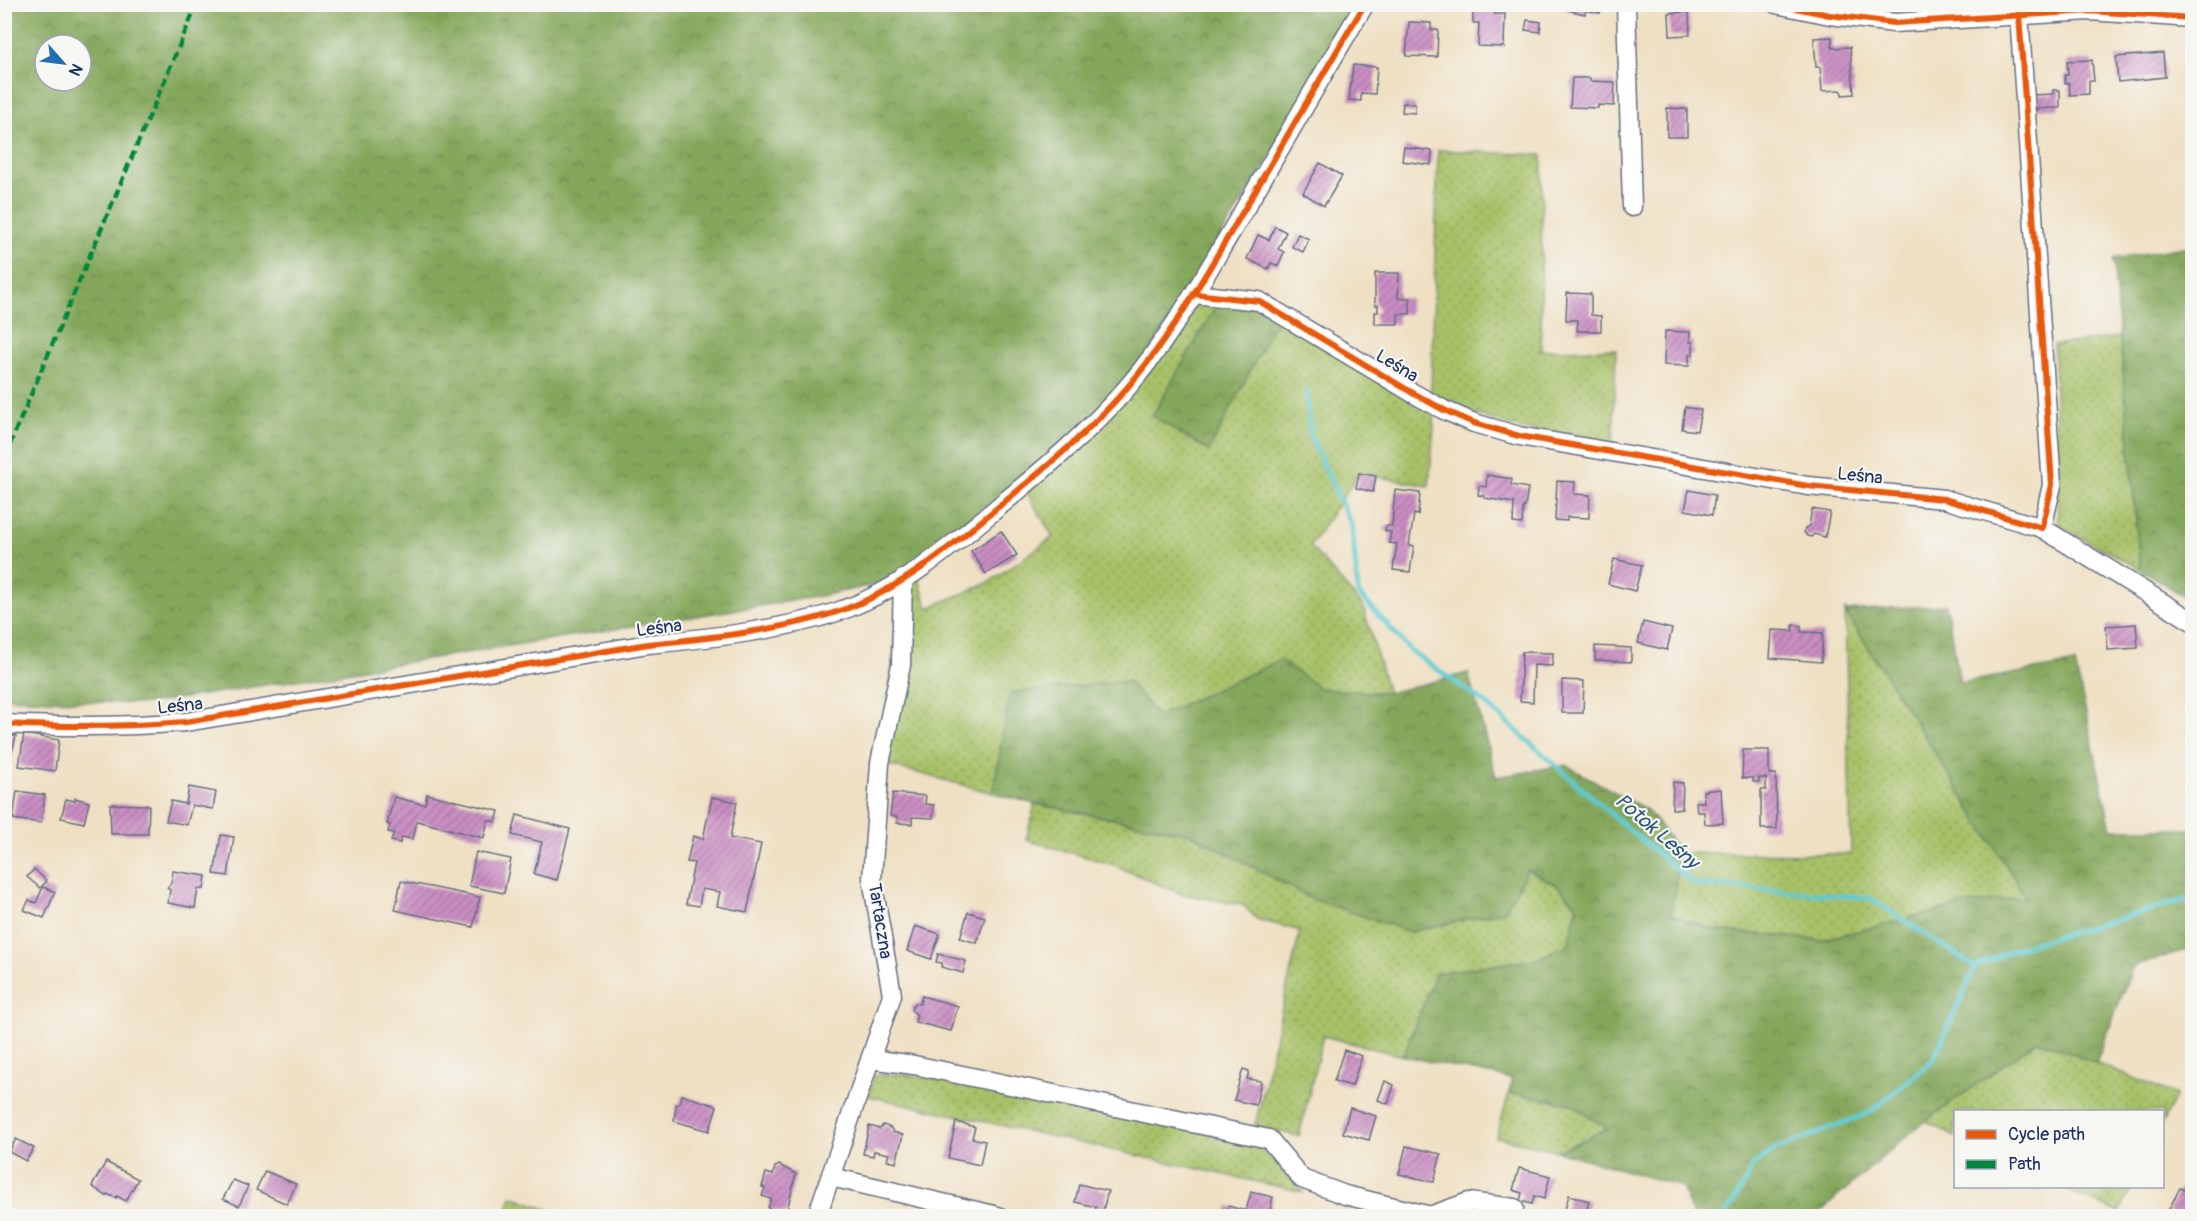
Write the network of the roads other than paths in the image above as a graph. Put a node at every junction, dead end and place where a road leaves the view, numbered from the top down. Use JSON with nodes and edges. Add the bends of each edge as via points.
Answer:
{"nodes":[{"id":1,"x":1365,"y":4,"type":"edge"},
{"id":2,"x":1626,"y":4,"type":"edge"},
{"id":3,"x":1776,"y":4,"type":"edge"},
{"id":4,"x":2014,"y":11,"type":"edge"},
{"id":5,"x":2193,"y":18,"type":"edge"},
{"id":6,"x":1632,"y":207,"type":"dead end"},
{"id":7,"x":1194,"y":294,"type":"junction"},
{"id":8,"x":2042,"y":528,"type":"junction"},
{"id":9,"x":903,"y":579,"type":"junction"},
{"id":10,"x":2193,"y":621,"type":"edge"},
{"id":11,"x":4,"y":724,"type":"edge"},
{"id":12,"x":871,"y":1059,"type":"junction"},
{"id":13,"x":831,"y":1177,"type":"junction"},
{"id":14,"x":1514,"y":1208,"type":"dead end"},
{"id":15,"x":817,"y":1216,"type":"edge"},
{"id":16,"x":998,"y":1216,"type":"edge"},
{"id":17,"x":1431,"y":1216,"type":"edge"}],
"edges":[{"from":1,"to":7,"type":"street","name":"Leśna"},
{"from":2,"to":6,"type":"street"},
{"from":3,"to":4,"type":"street","via":[[1894,22]]},
{"from":4,"to":5,"type":"street"},
{"from":4,"to":8,"type":"street","via":[[2052,485]]},
{"from":7,"to":8,"type":"street","name":"Leśna","via":[[1259,301],[1444,410],[1519,436],[1808,486],[1944,499]]},
{"from":7,"to":9,"type":"street","name":"Leśna","via":[[1149,360],[1099,418],[963,536]]},
{"from":8,"to":10,"type":"street","name":"Leśna"},
{"from":9,"to":11,"type":"street","name":"Leśna","via":[[872,598],[813,618],[186,722],[139,726]]},
{"from":9,"to":12,"type":"street","name":"Tartaczna","via":[[901,665],[880,763],[872,879],[892,995]]},
{"from":12,"to":13,"type":"street","name":"Tartaczna"},
{"from":12,"to":17,"type":"street","via":[[1269,1139],[1302,1179],[1345,1195]]},
{"from":13,"to":15,"type":"street","name":"Tartaczna"},
{"from":13,"to":16,"type":"street"},
{"from":14,"to":17,"type":"street","via":[[1469,1202]]}]}
